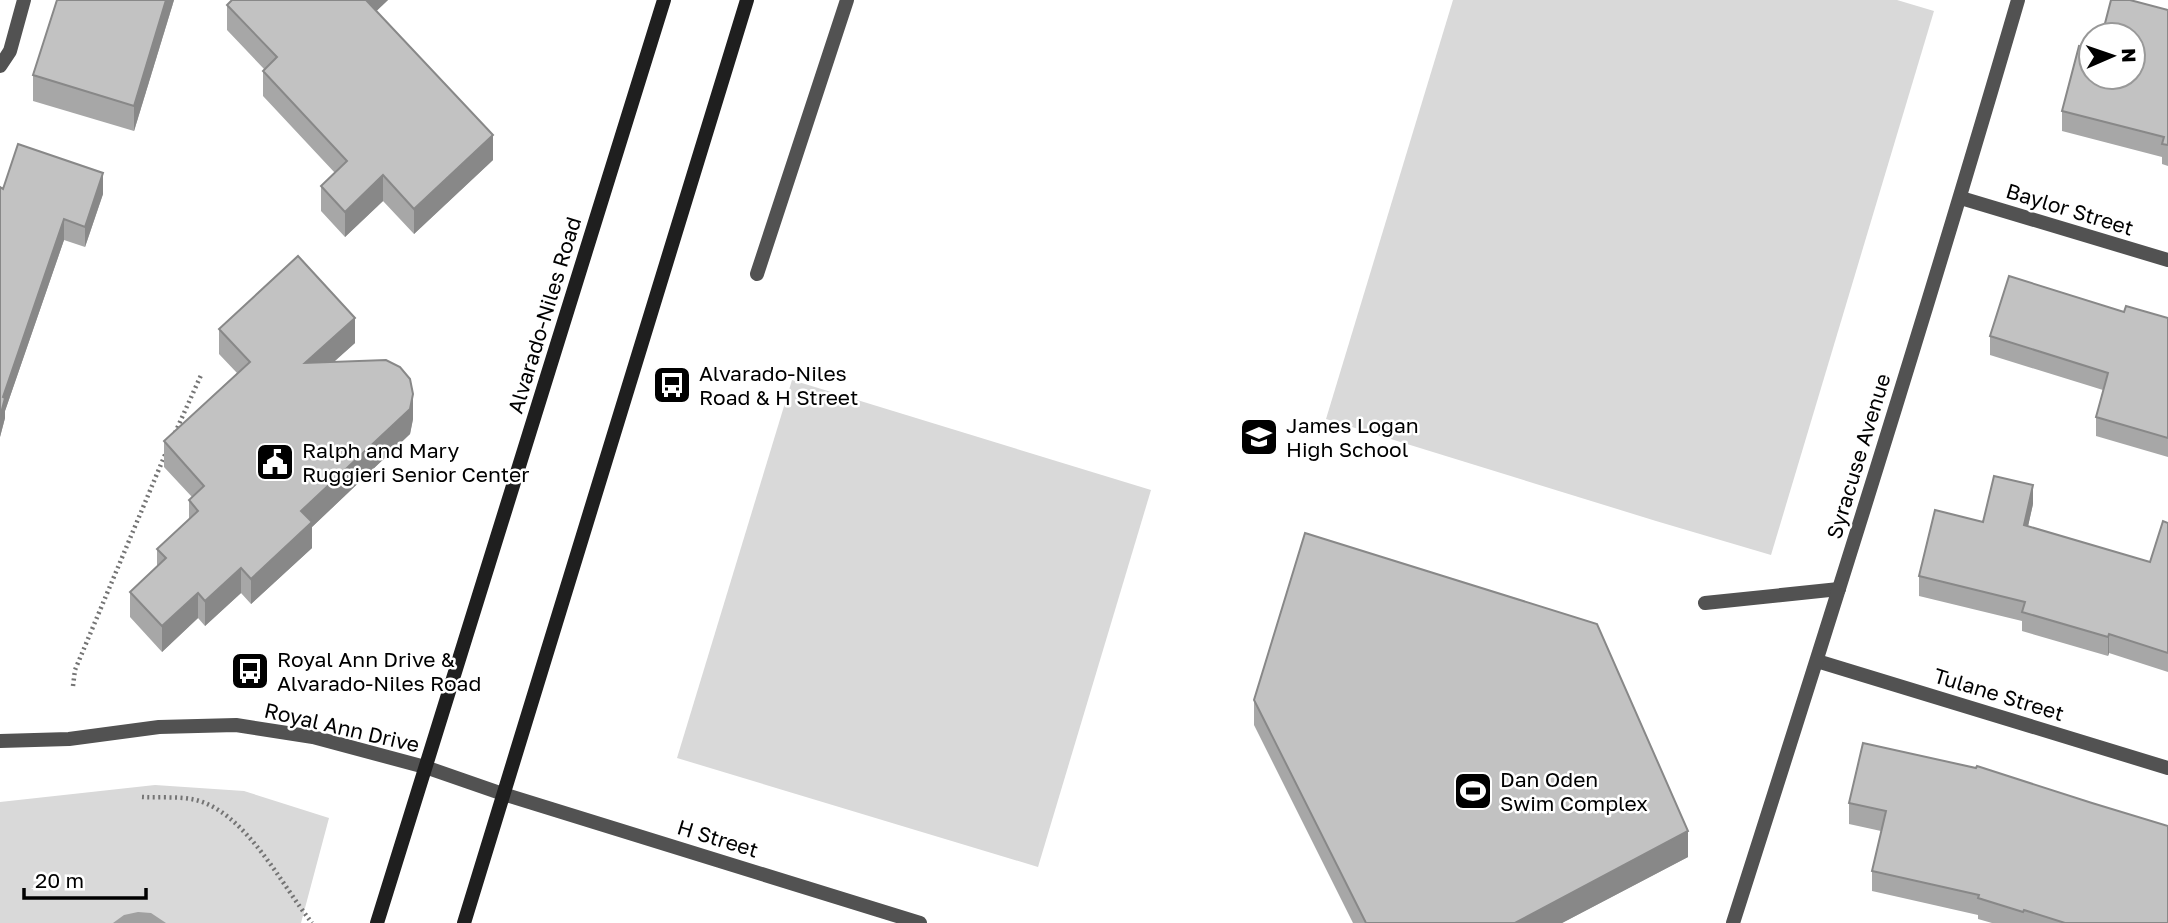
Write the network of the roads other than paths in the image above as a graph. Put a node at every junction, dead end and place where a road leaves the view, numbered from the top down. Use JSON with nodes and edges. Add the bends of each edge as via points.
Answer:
{"nodes":[{"id":1,"x":24,"y":0,"type":"edge"},
{"id":2,"x":664,"y":0,"type":"edge"},
{"id":3,"x":747,"y":0,"type":"edge"},
{"id":4,"x":847,"y":0,"type":"edge"},
{"id":5,"x":2018,"y":0,"type":"edge"},
{"id":6,"x":0,"y":66,"type":"edge"},
{"id":7,"x":1961,"y":198,"type":"junction"},
{"id":8,"x":2168,"y":260,"type":"edge"},
{"id":9,"x":757,"y":274,"type":"dead end"},
{"id":10,"x":1839,"y":589,"type":"junction"},
{"id":11,"x":1705,"y":603,"type":"dead end"},
{"id":12,"x":1817,"y":660,"type":"junction"},
{"id":13,"x":0,"y":741,"type":"edge"},
{"id":14,"x":425,"y":767,"type":"junction"},
{"id":15,"x":2168,"y":768,"type":"edge"},
{"id":16,"x":503,"y":794,"type":"junction"},
{"id":17,"x":377,"y":923,"type":"edge"},
{"id":18,"x":464,"y":923,"type":"edge"},
{"id":19,"x":920,"y":923,"type":"edge"},
{"id":20,"x":1733,"y":923,"type":"edge"}],
"edges":[{"from":1,"to":6,"type":"street","via":[[10,51]]},
{"from":2,"to":14,"type":"main road","name":"Alvarado-Niles Road"},
{"from":3,"to":16,"type":"main road"},
{"from":4,"to":9,"type":"street"},
{"from":5,"to":7,"type":"street","name":"Syracuse Avenue"},
{"from":7,"to":8,"type":"street","name":"Baylor Street"},
{"from":7,"to":10,"type":"street","name":"Syracuse Avenue"},
{"from":10,"to":11,"type":"street"},
{"from":10,"to":12,"type":"street","name":"Syracuse Avenue"},
{"from":12,"to":15,"type":"street","name":"Tulane Street"},
{"from":12,"to":20,"type":"street","name":"Syracuse Avenue"},
{"from":13,"to":14,"type":"street","name":"Royal Ann Drive","via":[[69,739],[159,727],[236,726],[313,737]]},
{"from":14,"to":16,"type":"street","name":"Royal Ann Drive"},
{"from":14,"to":17,"type":"main road","name":"Alvarado-Niles Road"},
{"from":16,"to":18,"type":"main road"},
{"from":16,"to":19,"type":"street","name":"H Street"}]}
